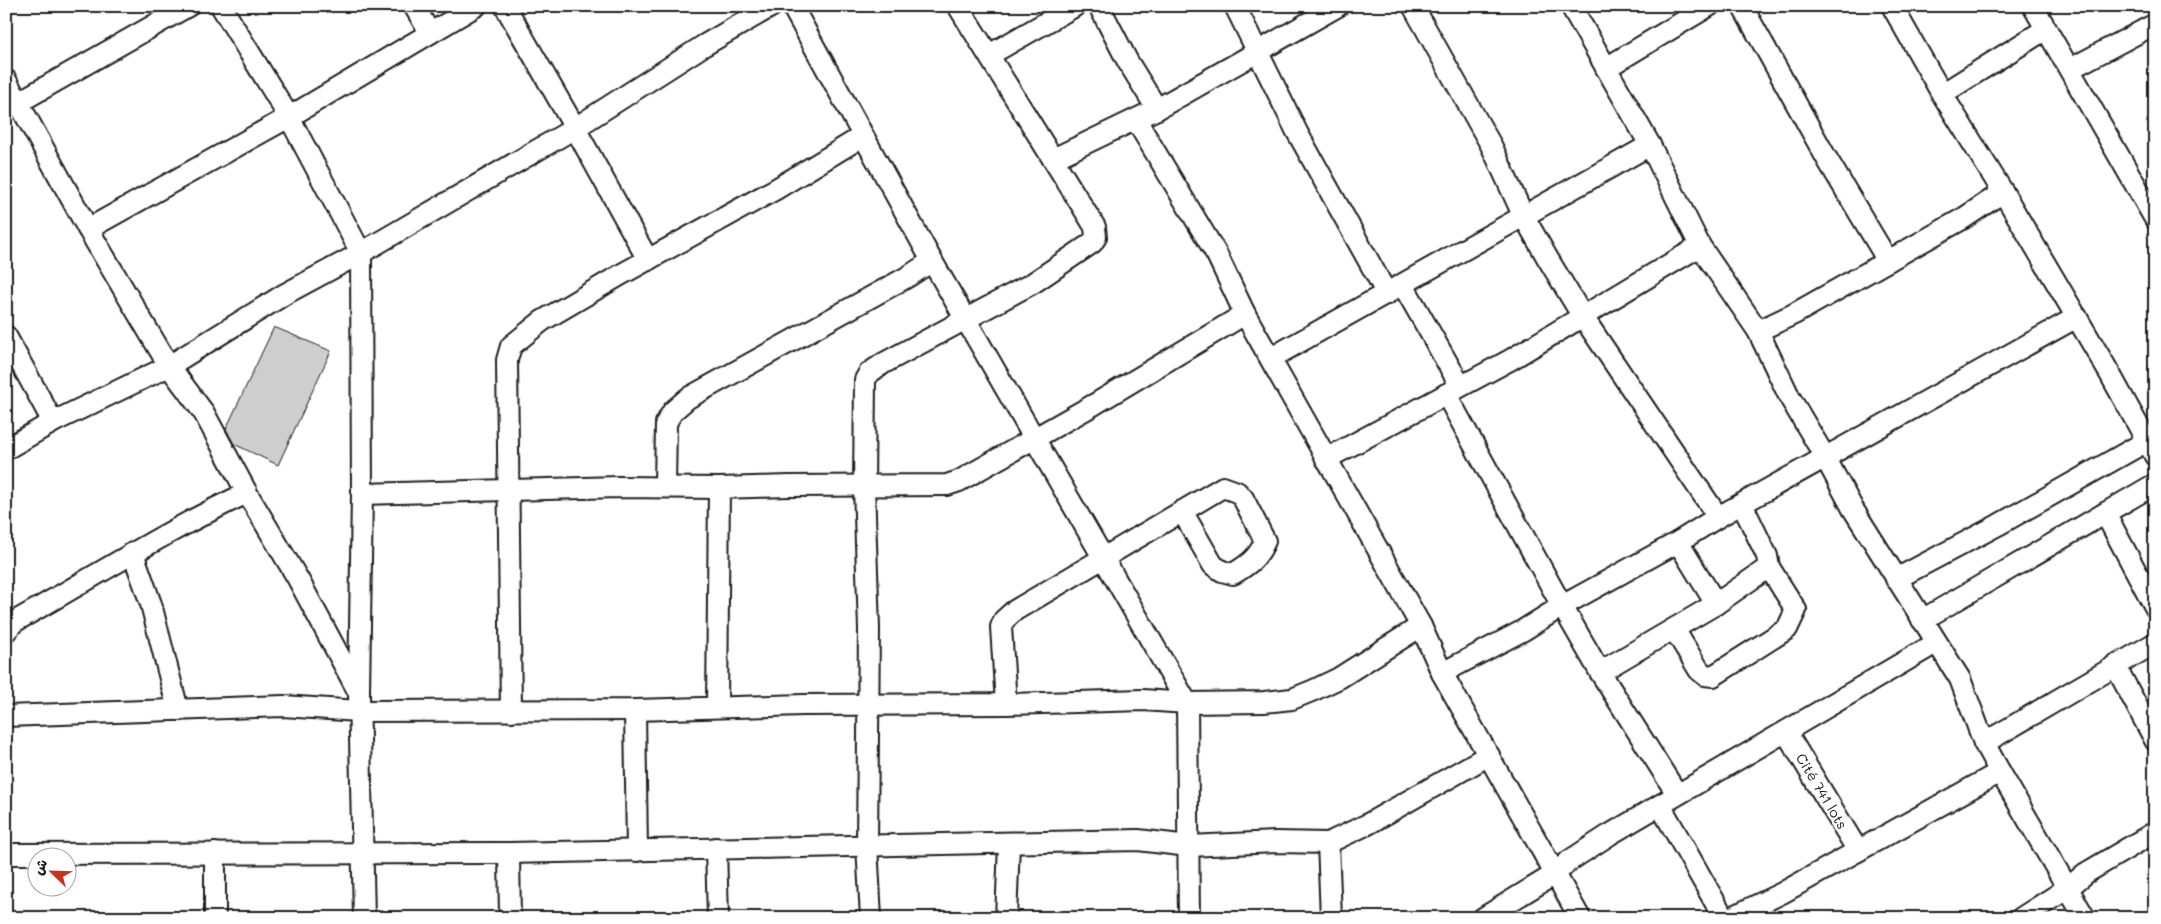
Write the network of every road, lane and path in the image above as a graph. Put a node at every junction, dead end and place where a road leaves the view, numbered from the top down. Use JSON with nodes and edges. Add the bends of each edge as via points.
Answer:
{"nodes":[{"id":1,"x":188,"y":6,"type":"edge"},
{"id":2,"x":221,"y":6,"type":"edge"},
{"id":3,"x":414,"y":6,"type":"edge"},
{"id":4,"x":476,"y":6,"type":"edge"},
{"id":5,"x":505,"y":6,"type":"edge"},
{"id":6,"x":772,"y":6,"type":"edge"},
{"id":7,"x":792,"y":6,"type":"edge"},
{"id":8,"x":958,"y":6,"type":"edge"},
{"id":9,"x":1075,"y":6,"type":"edge"},
{"id":10,"x":1099,"y":6,"type":"edge"},
{"id":11,"x":1235,"y":6,"type":"edge"},
{"id":12,"x":1338,"y":6,"type":"edge"},
{"id":13,"x":1413,"y":6,"type":"edge"},
{"id":14,"x":1571,"y":6,"type":"edge"},
{"id":15,"x":1709,"y":6,"type":"edge"},
{"id":16,"x":1742,"y":6,"type":"edge"},
{"id":17,"x":1892,"y":6,"type":"edge"},
{"id":18,"x":2033,"y":6,"type":"edge"},
{"id":19,"x":2155,"y":24,"type":"edge"},
{"id":20,"x":2046,"y":29,"type":"junction"},
{"id":21,"x":430,"y":33,"type":"junction"},
{"id":22,"x":1258,"y":53,"type":"junction"},
{"id":23,"x":989,"y":55,"type":"junction"},
{"id":24,"x":1606,"y":68,"type":"junction"},
{"id":25,"x":2070,"y":69,"type":"junction"},
{"id":26,"x":6,"y":80,"type":"edge"},
{"id":27,"x":1942,"y":94,"type":"junction"},
{"id":28,"x":19,"y":102,"type":"junction"},
{"id":29,"x":1157,"y":109,"type":"junction"},
{"id":30,"x":289,"y":117,"type":"junction"},
{"id":31,"x":1136,"y":120,"type":"junction"},
{"id":32,"x":575,"y":128,"type":"junction"},
{"id":33,"x":863,"y":136,"type":"junction"},
{"id":34,"x":1650,"y":145,"type":"junction"},
{"id":35,"x":1053,"y":159,"type":"junction"},
{"id":36,"x":2148,"y":190,"type":"edge"},
{"id":37,"x":2003,"y":192,"type":"junction"},
{"id":38,"x":1523,"y":215,"type":"junction"},
{"id":39,"x":2155,"y":219,"type":"edge"},
{"id":40,"x":88,"y":229,"type":"junction"},
{"id":41,"x":1700,"y":246,"type":"junction"},
{"id":42,"x":361,"y":253,"type":"junction"},
{"id":43,"x":648,"y":260,"type":"junction"},
{"id":44,"x":932,"y":261,"type":"junction"},
{"id":45,"x":1888,"y":262,"type":"junction"},
{"id":46,"x":1395,"y":290,"type":"junction"},
{"id":47,"x":1245,"y":314,"type":"junction"},
{"id":48,"x":1583,"y":317,"type":"junction"},
{"id":49,"x":2077,"y":317,"type":"junction"},
{"id":50,"x":965,"y":318,"type":"junction"},
{"id":51,"x":1758,"y":332,"type":"junction"},
{"id":52,"x":6,"y":336,"type":"edge"},
{"id":53,"x":1271,"y":358,"type":"junction"},
{"id":54,"x":169,"y":366,"type":"junction"},
{"id":55,"x":1453,"y":390,"type":"junction"},
{"id":56,"x":53,"y":422,"type":"junction"},
{"id":57,"x":1034,"y":439,"type":"junction"},
{"id":58,"x":6,"y":449,"type":"edge"},
{"id":59,"x":2151,"y":449,"type":"edge"},
{"id":60,"x":1825,"y":457,"type":"junction"},
{"id":61,"x":1326,"y":460,"type":"junction"},
{"id":62,"x":2155,"y":484,"type":"edge"},
{"id":63,"x":665,"y":487,"type":"junction"},
{"id":64,"x":864,"y":487,"type":"junction"},
{"id":65,"x":719,"y":488,"type":"junction"},
{"id":66,"x":507,"y":489,"type":"junction"},
{"id":67,"x":248,"y":493,"type":"junction"},
{"id":68,"x":362,"y":494,"type":"junction"},
{"id":69,"x":1742,"y":504,"type":"junction"},
{"id":70,"x":1182,"y":511,"type":"dead end"},
{"id":71,"x":2105,"y":513,"type":"junction"},
{"id":72,"x":1718,"y":517,"type":"junction"},
{"id":73,"x":1678,"y":542,"type":"junction"},
{"id":74,"x":133,"y":553,"type":"junction"},
{"id":75,"x":1102,"y":559,"type":"junction"},
{"id":76,"x":1769,"y":567,"type":"junction"},
{"id":77,"x":1896,"y":580,"type":"junction"},
{"id":78,"x":1716,"y":604,"type":"junction"},
{"id":79,"x":1562,"y":606,"type":"junction"},
{"id":80,"x":2155,"y":607,"type":"edge"},
{"id":81,"x":1922,"y":620,"type":"junction"},
{"id":82,"x":1421,"y":626,"type":"junction"},
{"id":83,"x":1674,"y":629,"type":"junction"},
{"id":84,"x":6,"y":631,"type":"edge"},
{"id":85,"x":1936,"y":643,"type":"junction"},
{"id":86,"x":2155,"y":643,"type":"edge"},
{"id":87,"x":2115,"y":665,"type":"junction"},
{"id":88,"x":1600,"y":672,"type":"junction"},
{"id":89,"x":1442,"y":673,"type":"junction"},
{"id":90,"x":359,"y":702,"type":"junction"},
{"id":91,"x":1186,"y":703,"type":"junction"},
{"id":92,"x":868,"y":704,"type":"junction"},
{"id":93,"x":1006,"y":704,"type":"junction"},
{"id":94,"x":717,"y":707,"type":"junction"},
{"id":95,"x":178,"y":710,"type":"junction"},
{"id":96,"x":635,"y":710,"type":"junction"},
{"id":97,"x":511,"y":711,"type":"junction"},
{"id":98,"x":6,"y":716,"type":"edge"},
{"id":99,"x":1786,"y":732,"type":"junction"},
{"id":100,"x":2155,"y":740,"type":"edge"},
{"id":101,"x":1984,"y":743,"type":"junction"},
{"id":102,"x":1489,"y":755,"type":"junction"},
{"id":103,"x":2000,"y":772,"type":"junction"},
{"id":104,"x":1668,"y":800,"type":"junction"},
{"id":105,"x":2155,"y":832,"type":"edge"},
{"id":106,"x":1009,"y":844,"type":"junction"},
{"id":107,"x":1328,"y":844,"type":"junction"},
{"id":108,"x":867,"y":845,"type":"junction"},
{"id":109,"x":1189,"y":846,"type":"junction"},
{"id":110,"x":716,"y":848,"type":"junction"},
{"id":111,"x":638,"y":851,"type":"junction"},
{"id":112,"x":1858,"y":851,"type":"junction"},
{"id":113,"x":215,"y":853,"type":"junction"},
{"id":114,"x":509,"y":853,"type":"junction"},
{"id":115,"x":6,"y":854,"type":"edge"},
{"id":116,"x":362,"y":854,"type":"junction"},
{"id":117,"x":1555,"y":874,"type":"junction"},
{"id":118,"x":2068,"y":888,"type":"junction"},
{"id":119,"x":215,"y":918,"type":"edge"},
{"id":120,"x":364,"y":918,"type":"edge"},
{"id":121,"x":510,"y":918,"type":"edge"},
{"id":122,"x":718,"y":918,"type":"edge"},
{"id":123,"x":871,"y":918,"type":"edge"},
{"id":124,"x":1006,"y":918,"type":"edge"},
{"id":125,"x":1189,"y":918,"type":"edge"},
{"id":126,"x":1331,"y":918,"type":"edge"},
{"id":127,"x":1482,"y":918,"type":"edge"},
{"id":128,"x":1580,"y":918,"type":"edge"},
{"id":129,"x":1724,"y":918,"type":"edge"},
{"id":130,"x":1730,"y":918,"type":"edge"},
{"id":131,"x":2021,"y":918,"type":"edge"},
{"id":132,"x":2085,"y":918,"type":"edge"}],
"edges":[{"from":1,"to":28,"type":"street"},
{"from":2,"to":30,"type":"street"},
{"from":3,"to":21,"type":"street"},
{"from":4,"to":21,"type":"street"},
{"from":5,"to":32,"type":"street"},
{"from":6,"to":32,"type":"street"},
{"from":7,"to":33,"type":"street"},
{"from":8,"to":23,"type":"street"},
{"from":9,"to":23,"type":"street"},
{"from":10,"to":29,"type":"street"},
{"from":11,"to":22,"type":"street"},
{"from":12,"to":22,"type":"street"},
{"from":13,"to":38,"type":"street","via":[[1492,147]]},
{"from":14,"to":24,"type":"street"},
{"from":15,"to":24,"type":"street"},
{"from":16,"to":45,"type":"street"},
{"from":17,"to":27,"type":"street"},
{"from":18,"to":20,"type":"street"},
{"from":19,"to":25,"type":"street"},
{"from":20,"to":25,"type":"street"},
{"from":20,"to":27,"type":"street"},
{"from":21,"to":30,"type":"street"},
{"from":22,"to":29,"type":"street"},
{"from":22,"to":46,"type":"street","via":[[1297,132]]},
{"from":23,"to":35,"type":"street"},
{"from":24,"to":34,"type":"street"},
{"from":25,"to":36,"type":"street"},
{"from":26,"to":28,"type":"street"},
{"from":27,"to":37,"type":"street"},
{"from":28,"to":40,"type":"street"},
{"from":29,"to":31,"type":"street"},
{"from":30,"to":40,"type":"street"},
{"from":30,"to":42,"type":"street"},
{"from":31,"to":35,"type":"street"},
{"from":31,"to":47,"type":"street","via":[[1217,255]]},
{"from":32,"to":42,"type":"street"},
{"from":32,"to":43,"type":"street"},
{"from":33,"to":43,"type":"street"},
{"from":33,"to":44,"type":"street"},
{"from":34,"to":38,"type":"street"},
{"from":34,"to":41,"type":"street"},
{"from":35,"to":50,"type":"street","via":[[1095,227],[1096,237],[1033,283]]},
{"from":36,"to":39,"type":"street"},
{"from":37,"to":45,"type":"street"},
{"from":37,"to":49,"type":"street"},
{"from":38,"to":46,"type":"street"},
{"from":38,"to":48,"type":"street"},
{"from":40,"to":54,"type":"street"},
{"from":41,"to":48,"type":"street"},
{"from":41,"to":51,"type":"street"},
{"from":42,"to":54,"type":"street","via":[[285,294]]},
{"from":42,"to":68,"type":"street"},
{"from":43,"to":66,"type":"street","via":[[542,321],[512,346],[507,360]]},
{"from":44,"to":50,"type":"street"},
{"from":44,"to":63,"type":"street","via":[[688,398],[673,411],[666,423]]},
{"from":45,"to":51,"type":"street"},
{"from":46,"to":53,"type":"street"},
{"from":46,"to":55,"type":"street"},
{"from":47,"to":53,"type":"street"},
{"from":47,"to":57,"type":"street"},
{"from":48,"to":55,"type":"street"},
{"from":48,"to":72,"type":"street"},
{"from":49,"to":59,"type":"street"},
{"from":49,"to":60,"type":"street"},
{"from":50,"to":57,"type":"street"},
{"from":50,"to":64,"type":"street","via":[[869,373],[865,380]]},
{"from":51,"to":60,"type":"street","via":[[1790,398]]},
{"from":52,"to":56,"type":"street"},
{"from":53,"to":61,"type":"street"},
{"from":54,"to":56,"type":"street"},
{"from":54,"to":67,"type":"street","via":[[204,413]]},
{"from":55,"to":61,"type":"street"},
{"from":55,"to":79,"type":"street"},
{"from":56,"to":58,"type":"street"},
{"from":57,"to":64,"type":"street","via":[[947,486]]},
{"from":57,"to":75,"type":"street"},
{"from":59,"to":77,"type":"street","via":[[2031,507]]},
{"from":60,"to":69,"type":"street"},
{"from":60,"to":77,"type":"street"},
{"from":61,"to":82,"type":"street"},
{"from":62,"to":71,"type":"street"},
{"from":63,"to":65,"type":"street"},
{"from":63,"to":66,"type":"street"},
{"from":64,"to":65,"type":"street"},
{"from":64,"to":92,"type":"street"},
{"from":65,"to":94,"type":"street"},
{"from":66,"to":68,"type":"street"},
{"from":66,"to":97,"type":"street"},
{"from":67,"to":74,"type":"street"},
{"from":67,"to":90,"type":"street","via":[[298,579]]},
{"from":68,"to":90,"type":"street"},
{"from":69,"to":72,"type":"street"},
{"from":69,"to":76,"type":"street","via":[[1768,556]]},
{"from":70,"to":75,"type":"street"},
{"from":71,"to":80,"type":"street"},
{"from":71,"to":81,"type":"street"},
{"from":72,"to":73,"type":"street"},
{"from":73,"to":78,"type":"street"},
{"from":73,"to":79,"type":"street"},
{"from":74,"to":84,"type":"street","via":[[14,622]]},
{"from":74,"to":95,"type":"street","via":[[151,604]]},
{"from":75,"to":91,"type":"street"},
{"from":75,"to":93,"type":"street","via":[[1004,620],[1001,643]]},
{"from":76,"to":78,"type":"street"},
{"from":76,"to":83,"type":"street","via":[[1796,610],[1787,629],[1714,676],[1699,670]]},
{"from":77,"to":81,"type":"street"},
{"from":78,"to":83,"type":"street"},
{"from":79,"to":88,"type":"street"},
{"from":79,"to":89,"type":"street"},
{"from":81,"to":85,"type":"street"},
{"from":82,"to":89,"type":"street"},
{"from":82,"to":91,"type":"street","via":[[1339,678],[1292,699]]},
{"from":83,"to":88,"type":"street"},
{"from":85,"to":99,"type":"street"},
{"from":85,"to":101,"type":"street","via":[[1960,679]]},
{"from":86,"to":87,"type":"street"},
{"from":87,"to":100,"type":"street"},
{"from":87,"to":101,"type":"street"},
{"from":88,"to":104,"type":"street"},
{"from":89,"to":102,"type":"street"},
{"from":90,"to":95,"type":"street"},
{"from":90,"to":97,"type":"street"},
{"from":90,"to":116,"type":"street"},
{"from":91,"to":93,"type":"street","via":[[1143,700]]},
{"from":91,"to":109,"type":"street"},
{"from":92,"to":93,"type":"street"},
{"from":92,"to":94,"type":"street"},
{"from":92,"to":108,"type":"street"},
{"from":94,"to":96,"type":"street"},
{"from":95,"to":98,"type":"street"},
{"from":96,"to":97,"type":"street"},
{"from":96,"to":111,"type":"street"},
{"from":99,"to":104,"type":"street"},
{"from":99,"to":112,"type":"street","name":"Cité 741 lots"},
{"from":101,"to":103,"type":"street"},
{"from":102,"to":107,"type":"street"},
{"from":102,"to":117,"type":"street"},
{"from":103,"to":112,"type":"street"},
{"from":103,"to":118,"type":"street"},
{"from":104,"to":117,"type":"street","via":[[1569,861]]},
{"from":104,"to":129,"type":"street"},
{"from":105,"to":118,"type":"street","via":[[2086,873]]},
{"from":106,"to":108,"type":"street"},
{"from":106,"to":109,"type":"street","via":[[1138,840]]},
{"from":106,"to":124,"type":"street"},
{"from":107,"to":109,"type":"street","via":[[1276,842]]},
{"from":107,"to":126,"type":"street"},
{"from":108,"to":110,"type":"street"},
{"from":108,"to":123,"type":"street"},
{"from":109,"to":125,"type":"street"},
{"from":110,"to":111,"type":"street"},
{"from":110,"to":122,"type":"street"},
{"from":111,"to":114,"type":"street"},
{"from":112,"to":130,"type":"street"},
{"from":113,"to":115,"type":"street"},
{"from":113,"to":116,"type":"street"},
{"from":113,"to":119,"type":"street"},
{"from":114,"to":116,"type":"street"},
{"from":114,"to":121,"type":"street"},
{"from":116,"to":120,"type":"street"},
{"from":117,"to":127,"type":"street"},
{"from":117,"to":128,"type":"street"},
{"from":118,"to":131,"type":"street"},
{"from":118,"to":132,"type":"street"}]}
